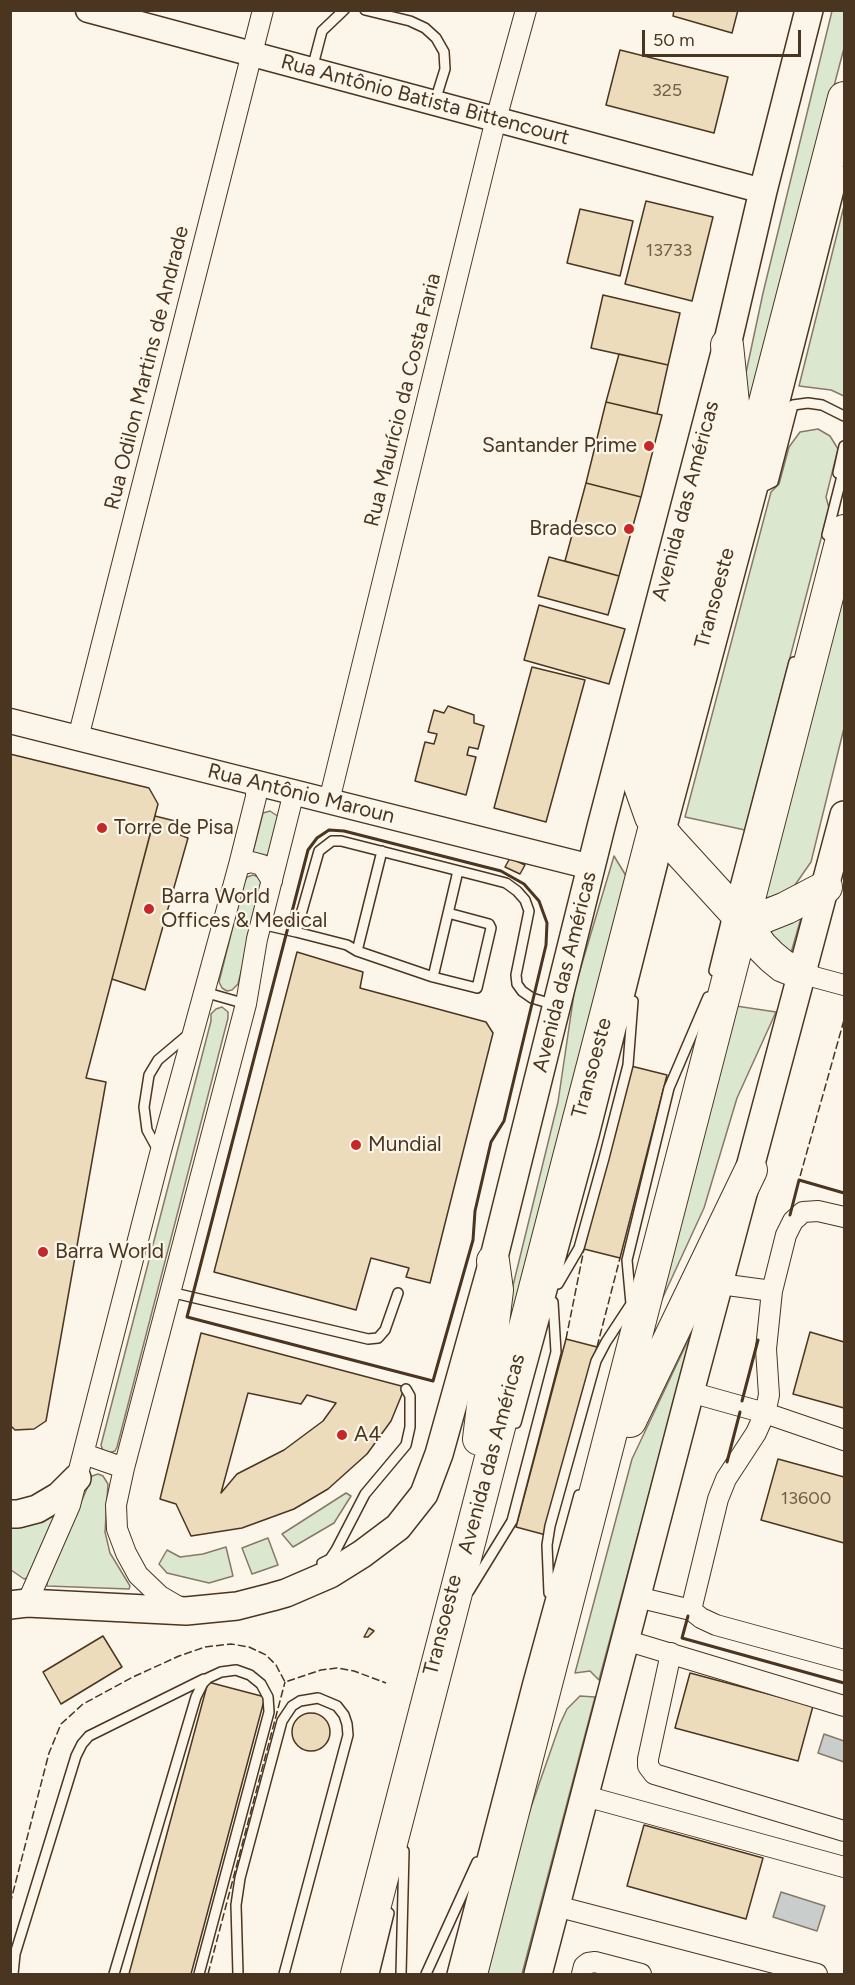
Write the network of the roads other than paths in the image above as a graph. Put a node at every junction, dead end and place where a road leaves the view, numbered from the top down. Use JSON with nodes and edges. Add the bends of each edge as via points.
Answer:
{"nodes":[{"id":1,"x":88,"y":10,"type":"edge"},
{"id":2,"x":263,"y":10,"type":"edge"},
{"id":3,"x":344,"y":10,"type":"edge"},
{"id":4,"x":365,"y":10,"type":"edge"},
{"id":5,"x":526,"y":10,"type":"edge"},
{"id":6,"x":809,"y":10,"type":"edge"},
{"id":7,"x":252,"y":54,"type":"junction"},
{"id":8,"x":312,"y":70,"type":"junction"},
{"id":9,"x":844,"y":98,"type":"edge"},
{"id":10,"x":434,"y":103,"type":"junction"},
{"id":11,"x":496,"y":119,"type":"junction"},
{"id":12,"x":844,"y":171,"type":"edge"},
{"id":13,"x":762,"y":191,"type":"junction"},
{"id":14,"x":727,"y":345,"type":"junction"},
{"id":15,"x":844,"y":416,"type":"edge"},
{"id":16,"x":844,"y":446,"type":"edge"},
{"id":17,"x":844,"y":468,"type":"edge"},
{"id":18,"x":763,"y":488,"type":"junction"},
{"id":19,"x":835,"y":527,"type":"edge"},
{"id":20,"x":796,"y":654,"type":"dead end"},
{"id":21,"x":10,"y":721,"type":"edge"},
{"id":22,"x":78,"y":738,"type":"junction"},
{"id":23,"x":256,"y":783,"type":"junction"},
{"id":24,"x":294,"y":792,"type":"junction"},
{"id":25,"x":329,"y":801,"type":"junction"},
{"id":26,"x":844,"y":815,"type":"edge"},
{"id":27,"x":662,"y":833,"type":"junction"},
{"id":28,"x":382,"y":851,"type":"junction"},
{"id":29,"x":239,"y":865,"type":"junction"},
{"id":30,"x":591,"y":867,"type":"junction"},
{"id":31,"x":458,"y":871,"type":"junction"},
{"id":32,"x":272,"y":881,"type":"junction"},
{"id":33,"x":831,"y":888,"type":"junction"},
{"id":34,"x":448,"y":913,"type":"junction"},
{"id":35,"x":736,"y":914,"type":"junction"},
{"id":36,"x":261,"y":924,"type":"junction"},
{"id":37,"x":296,"y":933,"type":"junction"},
{"id":38,"x":357,"y":951,"type":"junction"},
{"id":39,"x":803,"y":974,"type":"junction"},
{"id":40,"x":433,"y":977,"type":"junction"},
{"id":41,"x":635,"y":977,"type":"junction"},
{"id":42,"x":844,"y":985,"type":"edge"},
{"id":43,"x":710,"y":987,"type":"junction"},
{"id":44,"x":204,"y":992,"type":"junction"},
{"id":45,"x":246,"y":1004,"type":"junction"},
{"id":46,"x":557,"y":1006,"type":"junction"},
{"id":47,"x":194,"y":1029,"type":"junction"},
{"id":48,"x":691,"y":1065,"type":"dead end"},
{"id":49,"x":160,"y":1154,"type":"junction"},
{"id":50,"x":751,"y":1170,"type":"junction"},
{"id":51,"x":844,"y":1217,"type":"edge"},
{"id":52,"x":493,"y":1261,"type":"junction"},
{"id":53,"x":639,"y":1270,"type":"dead end"},
{"id":54,"x":720,"y":1284,"type":"junction"},
{"id":55,"x":772,"y":1291,"type":"junction"},
{"id":56,"x":170,"y":1292,"type":"junction"},
{"id":57,"x":398,"y":1293,"type":"dead end"},
{"id":58,"x":552,"y":1294,"type":"junction"},
{"id":59,"x":631,"y":1304,"type":"junction"},
{"id":60,"x":621,"y":1339,"type":"dead end"},
{"id":61,"x":406,"y":1389,"type":"dead end"},
{"id":62,"x":690,"y":1392,"type":"junction"},
{"id":63,"x":765,"y":1413,"type":"junction"},
{"id":64,"x":514,"y":1431,"type":"dead end"},
{"id":65,"x":844,"y":1440,"type":"edge"},
{"id":66,"x":81,"y":1466,"type":"junction"},
{"id":67,"x":124,"y":1468,"type":"junction"},
{"id":68,"x":590,"y":1486,"type":"junction"},
{"id":69,"x":10,"y":1514,"type":"edge"},
{"id":70,"x":476,"y":1514,"type":"junction"},
{"id":71,"x":479,"y":1557,"type":"dead end"},
{"id":72,"x":317,"y":1566,"type":"dead end"},
{"id":73,"x":267,"y":1587,"type":"dead end"},
{"id":74,"x":16,"y":1597,"type":"edge"},
{"id":75,"x":637,"y":1597,"type":"junction"},
{"id":76,"x":549,"y":1605,"type":"junction"},
{"id":77,"x":237,"y":1606,"type":"junction"},
{"id":78,"x":691,"y":1610,"type":"junction"},
{"id":79,"x":186,"y":1611,"type":"junction"},
{"id":80,"x":626,"y":1641,"type":"junction"},
{"id":81,"x":670,"y":1653,"type":"junction"},
{"id":82,"x":844,"y":1660,"type":"edge"},
{"id":83,"x":214,"y":1674,"type":"junction"},
{"id":84,"x":844,"y":1706,"type":"edge"},
{"id":85,"x":585,"y":1796,"type":"junction"},
{"id":86,"x":844,"y":1831,"type":"edge"},
{"id":87,"x":489,"y":1837,"type":"junction"},
{"id":88,"x":407,"y":1839,"type":"dead end"},
{"id":89,"x":404,"y":1851,"type":"junction"},
{"id":90,"x":844,"y":1868,"type":"edge"},
{"id":91,"x":393,"y":1896,"type":"dead end"},
{"id":92,"x":556,"y":1906,"type":"junction"},
{"id":93,"x":390,"y":1907,"type":"dead end"},
{"id":94,"x":13,"y":1974,"type":"edge"},
{"id":95,"x":114,"y":1974,"type":"edge"},
{"id":96,"x":199,"y":1974,"type":"edge"},
{"id":97,"x":238,"y":1974,"type":"edge"},
{"id":98,"x":284,"y":1974,"type":"edge"},
{"id":99,"x":357,"y":1974,"type":"edge"},
{"id":100,"x":374,"y":1974,"type":"edge"},
{"id":101,"x":401,"y":1974,"type":"edge"},
{"id":102,"x":426,"y":1974,"type":"edge"},
{"id":103,"x":452,"y":1974,"type":"edge"},
{"id":104,"x":471,"y":1974,"type":"edge"},
{"id":105,"x":538,"y":1974,"type":"edge"},
{"id":106,"x":582,"y":1974,"type":"edge"},
{"id":107,"x":642,"y":1974,"type":"edge"},
{"id":108,"x":817,"y":1974,"type":"edge"}],
"edges":[{"from":1,"to":7,"type":"street","name":"Rua Antônio Batista Bittencourt"},
{"from":2,"to":7,"type":"street","name":"Rua Odilon Martins de Andrade"},
{"from":3,"to":8,"type":"lane","via":[[322,32]]},
{"from":4,"to":10,"type":"lane","via":[[410,21],[436,38],[444,52],[445,69]]},
{"from":5,"to":11,"type":"street","name":"Rua Maurício da Costa Faria"},
{"from":6,"to":13,"type":"main road","name":"Avenida das Américas"},
{"from":7,"to":8,"type":"street","name":"Rua Antônio Batista Bittencourt"},
{"from":7,"to":22,"type":"street","name":"Rua Odilon Martins de Andrade"},
{"from":8,"to":10,"type":"street","name":"Rua Antônio Batista Bittencourt"},
{"from":9,"to":27,"type":"highway","name":"Avenida das Américas"},
{"from":10,"to":11,"type":"street","name":"Rua Antônio Batista Bittencourt"},
{"from":11,"to":13,"type":"street","name":"Rua Antônio Batista Bittencourt"},
{"from":11,"to":25,"type":"street","name":"Rua Maurício da Costa Faria"},
{"from":12,"to":18,"type":"lane","name":"Transoeste"},
{"from":13,"to":14,"type":"main road","name":"Avenida das Américas"},
{"from":14,"to":27,"type":"highway","via":[[733,403],[638,780]]},
{"from":14,"to":30,"type":"main road","name":"Avenida das Américas"},
{"from":15,"to":18,"type":"lane","via":[[822,405],[793,405],[773,482]]},
{"from":16,"to":19,"type":"lane","via":[[832,495]]},
{"from":17,"to":19,"type":"lane"},
{"from":18,"to":27,"type":"lane","name":"Transoeste"},
{"from":19,"to":35,"type":"highway"},
{"from":20,"to":35,"type":"lane"},
{"from":21,"to":22,"type":"street","name":"Rua Antônio Maroun"},
{"from":22,"to":23,"type":"street","name":"Rua Antônio Maroun"},
{"from":23,"to":24,"type":"street","name":"Rua Antônio Maroun"},
{"from":23,"to":29,"type":"street"},
{"from":24,"to":25,"type":"street","name":"Rua Antônio Maroun"},
{"from":24,"to":32,"type":"street"},
{"from":25,"to":30,"type":"street","name":"Rua Antônio Maroun"},
{"from":26,"to":33,"type":"main road"},
{"from":27,"to":35,"type":"highway"},
{"from":27,"to":41,"type":"lane","name":"Transoeste"},
{"from":27,"to":70,"type":"highway","name":"Avenida das Américas"},
{"from":28,"to":31,"type":"lane"},
{"from":28,"to":37,"type":"lane","via":[[341,841],[326,844],[315,861]]},
{"from":28,"to":38,"type":"lane"},
{"from":29,"to":32,"type":"street","via":[[262,865]]},
{"from":29,"to":44,"type":"street"},
{"from":30,"to":46,"type":"main road","name":"Avenida das Américas"},
{"from":31,"to":34,"type":"lane"},
{"from":31,"to":46,"type":"lane","via":[[506,884],[525,900],[529,912],[516,975],[518,984],[532,998]]},
{"from":32,"to":36,"type":"street"},
{"from":33,"to":35,"type":"highway","via":[[786,908]]},
{"from":33,"to":39,"type":"main road"},
{"from":34,"to":40,"type":"lane"},
{"from":34,"to":40,"type":"lane","via":[[489,924],[491,928],[477,988]]},
{"from":35,"to":39,"type":"highway","via":[[772,957]]},
{"from":35,"to":43,"type":"lane"},
{"from":35,"to":68,"type":"highway"},
{"from":36,"to":37,"type":"lane"},
{"from":36,"to":45,"type":"street"},
{"from":37,"to":38,"type":"lane"},
{"from":38,"to":40,"type":"lane"},
{"from":39,"to":42,"type":"street"},
{"from":39,"to":50,"type":"main road"},
{"from":41,"to":58,"type":"lane","name":"Transoeste"},
{"from":41,"to":58,"type":"lane","via":[[628,1065],[619,1102],[579,1248]]},
{"from":43,"to":48,"type":"lane"},
{"from":43,"to":59,"type":"lane","via":[[669,1088],[627,1260]]},
{"from":44,"to":45,"type":"lane"},
{"from":44,"to":47,"type":"street"},
{"from":45,"to":56,"type":"street"},
{"from":46,"to":52,"type":"main road","name":"Avenida das Américas"},
{"from":47,"to":49,"type":"street"},
{"from":47,"to":49,"type":"lane","via":[[158,1060],[149,1076],[144,1107],[147,1130]]},
{"from":49,"to":66,"type":"street"},
{"from":50,"to":54,"type":"main road"},
{"from":50,"to":68,"type":"highway"},
{"from":51,"to":55,"type":"street","via":[[818,1210],[804,1212],[793,1221]]},
{"from":52,"to":70,"type":"highway","via":[[497,1290],[473,1487]]},
{"from":52,"to":77,"type":"main road","name":"Avenida das Américas","via":[[439,1454],[424,1494],[398,1527],[330,1574],[286,1593]]},
{"from":53,"to":59,"type":"lane"},
{"from":54,"to":55,"type":"street"},
{"from":54,"to":62,"type":"main road"},
{"from":55,"to":63,"type":"street"},
{"from":56,"to":57,"type":"lane","via":[[368,1340],[378,1338],[385,1330]]},
{"from":56,"to":67,"type":"street"},
{"from":58,"to":64,"type":"lane","name":"Transoeste"},
{"from":58,"to":71,"type":"lane","name":"Transoeste","via":[[556,1352],[512,1521],[468,1596]]},
{"from":59,"to":60,"type":"lane"},
{"from":59,"to":76,"type":"lane","via":[[596,1361],[550,1526]]},
{"from":61,"to":72,"type":"lane","via":[[410,1396],[410,1427],[406,1445],[365,1494],[330,1559]]},
{"from":62,"to":63,"type":"street"},
{"from":62,"to":75,"type":"main road"},
{"from":63,"to":65,"type":"street"},
{"from":63,"to":78,"type":"street","via":[[718,1499]]},
{"from":66,"to":67,"type":"street"},
{"from":66,"to":69,"type":"main road","via":[[59,1496]]},
{"from":66,"to":74,"type":"street","via":[[70,1505]]},
{"from":67,"to":79,"type":"street","via":[[116,1505],[117,1529],[126,1552],[138,1575],[160,1596]]},
{"from":68,"to":76,"type":"lane"},
{"from":68,"to":104,"type":"highway"},
{"from":70,"to":99,"type":"highway","name":"Avenida das Américas"},
{"from":73,"to":77,"type":"lane"},
{"from":74,"to":79,"type":"main road","name":"Avenida das Américas"},
{"from":75,"to":78,"type":"street"},
{"from":75,"to":80,"type":"main road"},
{"from":76,"to":87,"type":"lane"},
{"from":77,"to":79,"type":"main road","name":"Avenida das Américas"},
{"from":78,"to":82,"type":"street","via":[[716,1625]]},
{"from":80,"to":81,"type":"street"},
{"from":80,"to":85,"type":"main road"},
{"from":81,"to":84,"type":"street"},
{"from":81,"to":86,"type":"street","via":[[648,1759],[654,1774]]},
{"from":83,"to":94,"type":"lane","via":[[89,1736],[82,1744],[15,1954]]},
{"from":83,"to":95,"type":"lane","via":[[196,1696]]},
{"from":83,"to":96,"type":"lane","via":[[236,1670],[250,1675],[265,1690],[269,1712]]},
{"from":85,"to":90,"type":"street"},
{"from":85,"to":92,"type":"main road"},
{"from":87,"to":102,"type":"lane"},
{"from":87,"to":103,"type":"lane"},
{"from":88,"to":89,"type":"lane"},
{"from":89,"to":91,"type":"lane"},
{"from":89,"to":101,"type":"lane"},
{"from":92,"to":105,"type":"main road"},
{"from":92,"to":108,"type":"street"},
{"from":93,"to":100,"type":"lane"},
{"from":97,"to":98,"type":"lane","via":[[235,1916],[240,1878],[282,1721],[292,1706],[318,1698],[337,1706],[344,1715],[348,1735]]},
{"from":106,"to":107,"type":"street","via":[[584,1966],[595,1962]]}]}
